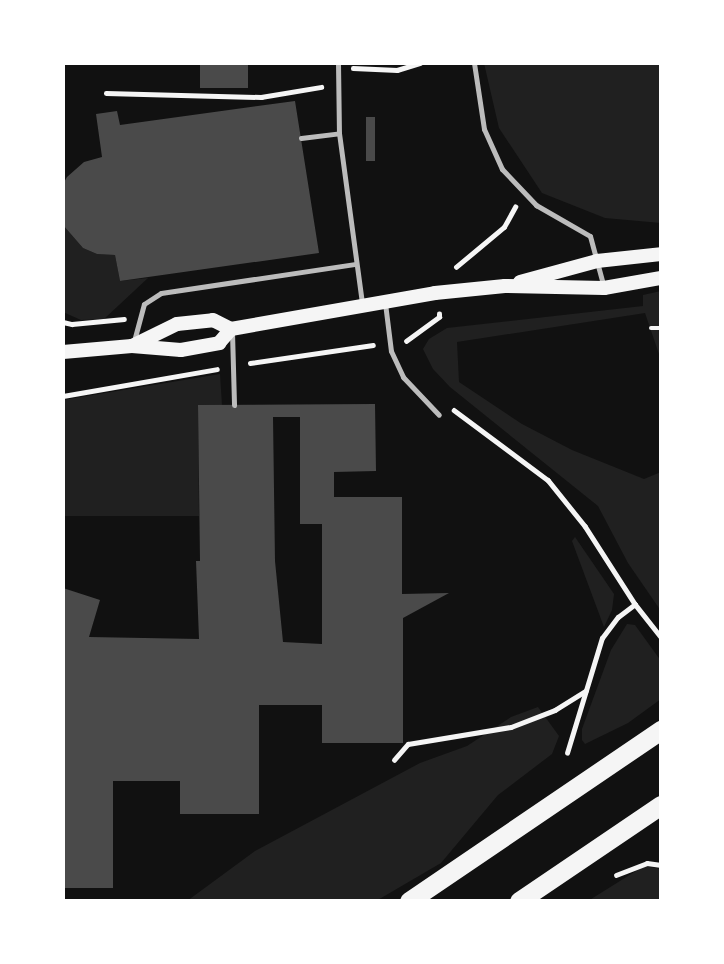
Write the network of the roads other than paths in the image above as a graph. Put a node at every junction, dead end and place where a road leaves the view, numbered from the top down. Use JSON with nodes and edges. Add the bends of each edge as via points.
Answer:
{"nodes":[{"id":1,"x":474,"y":63,"type":"edge"},
{"id":2,"x":338,"y":65,"type":"edge"},
{"id":3,"x":339,"y":133,"type":"junction"},
{"id":4,"x":300,"y":138,"type":"dead end"},
{"id":5,"x":661,"y":254,"type":"edge"},
{"id":6,"x":597,"y":261,"type":"junction"},
{"id":7,"x":356,"y":264,"type":"junction"},
{"id":8,"x":661,"y":278,"type":"edge"},
{"id":9,"x":505,"y":286,"type":"junction"},
{"id":10,"x":604,"y":288,"type":"junction"},
{"id":11,"x":385,"y":301,"type":"junction"},
{"id":12,"x":362,"y":304,"type":"junction"},
{"id":13,"x":231,"y":328,"type":"junction"},
{"id":14,"x":132,"y":346,"type":"junction"},
{"id":15,"x":63,"y":352,"type":"edge"},
{"id":16,"x":234,"y":405,"type":"dead end"},
{"id":17,"x":439,"y":415,"type":"dead end"},
{"id":18,"x":661,"y":730,"type":"edge"},
{"id":19,"x":661,"y":805,"type":"edge"},
{"id":20,"x":409,"y":901,"type":"edge"},
{"id":21,"x":519,"y":901,"type":"edge"}],
"edges":[{"from":1,"to":6,"type":"lane","via":[[484,129],[502,169],[536,205],[584,230]]},
{"from":2,"to":3,"type":"lane"},
{"from":3,"to":4,"type":"lane"},
{"from":3,"to":7,"type":"lane"},
{"from":5,"to":6,"type":"main road"},
{"from":6,"to":9,"type":"main road"},
{"from":6,"to":10,"type":"lane"},
{"from":7,"to":12,"type":"lane"},
{"from":7,"to":14,"type":"lane","via":[[161,293],[144,304]]},
{"from":8,"to":10,"type":"main road"},
{"from":9,"to":10,"type":"main road"},
{"from":9,"to":11,"type":"main road"},
{"from":11,"to":12,"type":"main road"},
{"from":11,"to":17,"type":"lane","via":[[391,351],[402,377]]},
{"from":12,"to":13,"type":"main road"},
{"from":13,"to":14,"type":"main road","via":[[213,320],[177,324]]},
{"from":13,"to":14,"type":"main road","via":[[219,343],[194,348]]},
{"from":13,"to":16,"type":"lane"},
{"from":14,"to":15,"type":"main road"},
{"from":18,"to":20,"type":"highway"},
{"from":19,"to":21,"type":"highway"}]}
